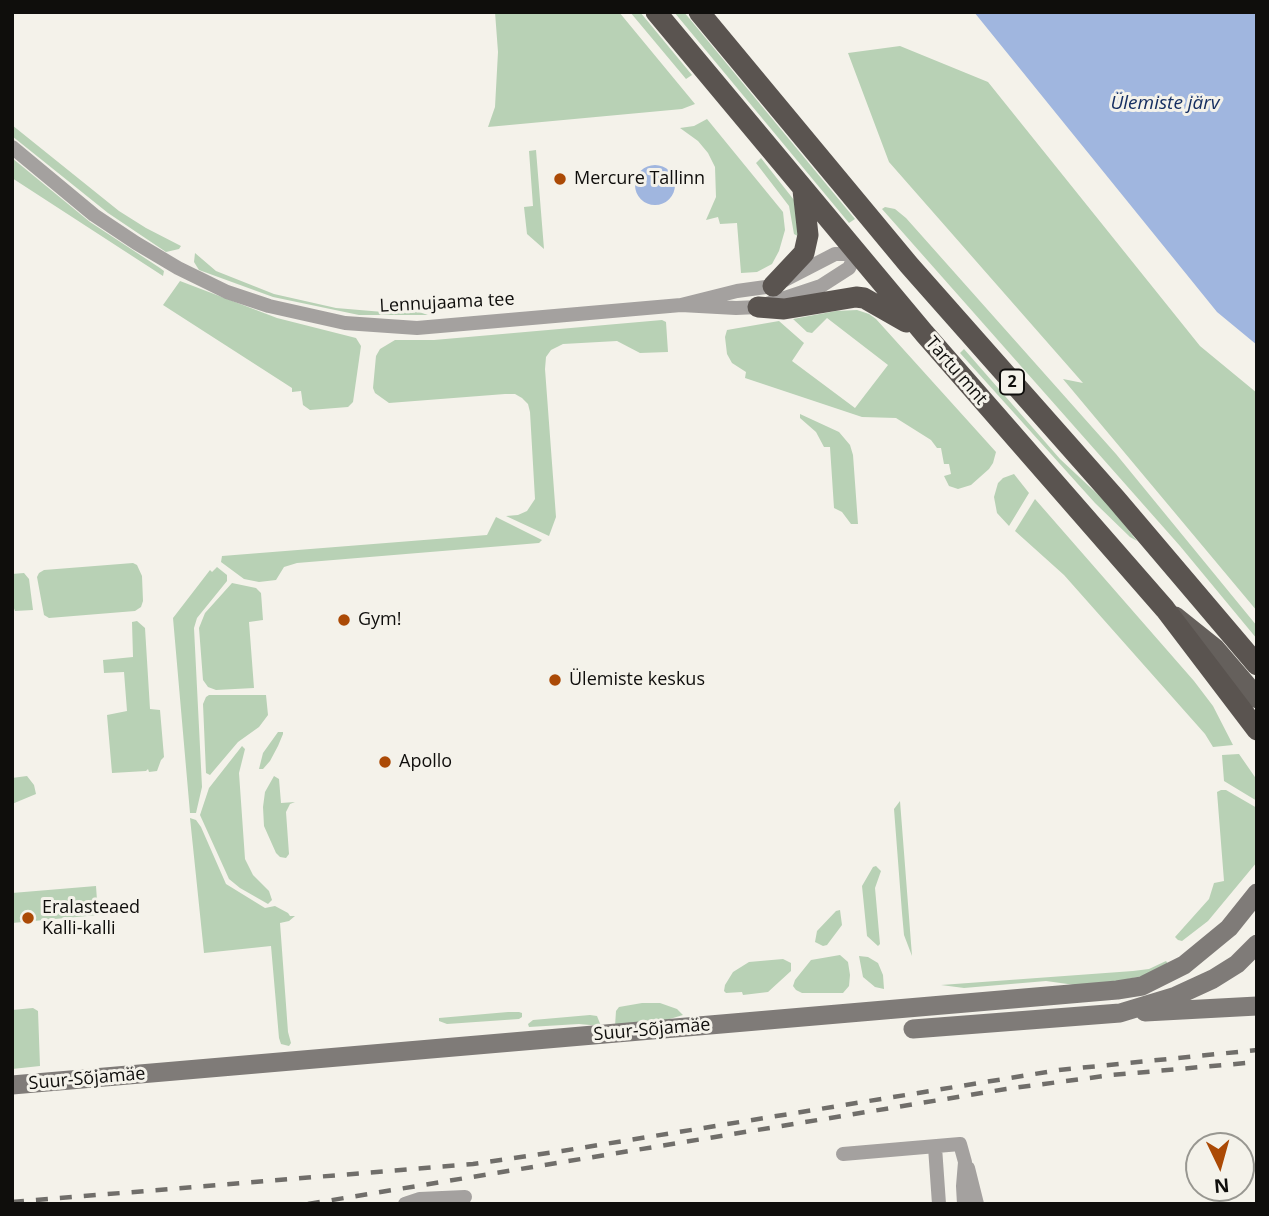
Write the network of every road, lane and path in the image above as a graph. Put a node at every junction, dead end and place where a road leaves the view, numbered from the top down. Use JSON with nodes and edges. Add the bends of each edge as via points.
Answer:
{"nodes":[{"id":1,"x":656,"y":12,"type":"edge"},
{"id":2,"x":699,"y":12,"type":"edge"},
{"id":3,"x":12,"y":147,"type":"edge"},
{"id":4,"x":803,"y":190,"type":"junction"},
{"id":5,"x":866,"y":214,"type":"junction"},
{"id":6,"x":856,"y":254,"type":"junction"},
{"id":7,"x":909,"y":265,"type":"junction"},
{"id":8,"x":774,"y":286,"type":"junction"},
{"id":9,"x":681,"y":304,"type":"junction"},
{"id":10,"x":758,"y":307,"type":"junction"},
{"id":11,"x":924,"y":333,"type":"junction"},
{"id":12,"x":1165,"y":609,"type":"junction"},
{"id":13,"x":1257,"y":665,"type":"edge"},
{"id":14,"x":1257,"y":698,"type":"edge"},
{"id":15,"x":1257,"y":730,"type":"edge"},
{"id":16,"x":1257,"y":893,"type":"edge"},
{"id":17,"x":1255,"y":948,"type":"edge"},
{"id":18,"x":1257,"y":1006,"type":"edge"},
{"id":19,"x":1120,"y":1013,"type":"junction"},
{"id":20,"x":913,"y":1029,"type":"dead end"},
{"id":21,"x":12,"y":1085,"type":"edge"},
{"id":22,"x":935,"y":1147,"type":"junction"},
{"id":23,"x":844,"y":1154,"type":"dead end"},
{"id":24,"x":965,"y":1162,"type":"junction"},
{"id":25,"x":405,"y":1204,"type":"edge"},
{"id":26,"x":449,"y":1204,"type":"edge"},
{"id":27,"x":939,"y":1204,"type":"edge"},
{"id":28,"x":964,"y":1204,"type":"edge"},
{"id":29,"x":977,"y":1204,"type":"edge"}],
"edges":[{"from":1,"to":4,"type":"highway","name":"Tartu mnt","number":"2"},
{"from":2,"to":5,"type":"highway","name":"Tartu mnt","number":"2"},
{"from":3,"to":9,"type":"street","name":"Lennujaama tee","via":[[94,215],[178,268],[227,292],[310,317],[417,328]]},
{"from":4,"to":6,"type":"highway","name":"Tartu mnt","number":"2"},
{"from":4,"to":8,"type":"highway","via":[[808,226],[804,253]]},
{"from":5,"to":6,"type":"highway","via":[[866,235]]},
{"from":5,"to":7,"type":"highway","name":"Tartu mnt","number":"2"},
{"from":6,"to":7,"type":"highway","via":[[880,254]]},
{"from":6,"to":8,"type":"street","name":"Lennujaama tee","via":[[835,254]]},
{"from":6,"to":10,"type":"street","name":"Lennujaama tee","via":[[849,268],[821,286]]},
{"from":6,"to":11,"type":"highway","name":"Tartu mnt","number":"2"},
{"from":7,"to":13,"type":"highway","name":"Tartu mnt","number":"2"},
{"from":8,"to":9,"type":"street","name":"Lennujaama tee"},
{"from":9,"to":10,"type":"street","name":"Lennujaama tee"},
{"from":10,"to":11,"type":"highway","via":[[784,309],[864,298]]},
{"from":11,"to":12,"type":"highway","name":"Tartu mnt","number":"2"},
{"from":12,"to":14,"type":"main road","via":[[1215,649]]},
{"from":12,"to":15,"type":"highway","name":"Tartu mnt","number":"2"},
{"from":16,"to":21,"type":"main road","name":"Suur-Sõjamäe","via":[[1229,928],[1169,975],[1117,990]]},
{"from":17,"to":19,"type":"main road","via":[[1213,979]]},
{"from":18,"to":19,"type":"main road"},
{"from":19,"to":20,"type":"main road"},
{"from":22,"to":23,"type":"street"},
{"from":22,"to":24,"type":"street","via":[[960,1144]]},
{"from":22,"to":27,"type":"street"},
{"from":24,"to":28,"type":"street"},
{"from":24,"to":29,"type":"street"},
{"from":25,"to":26,"type":"street","via":[[465,1197]]}]}
